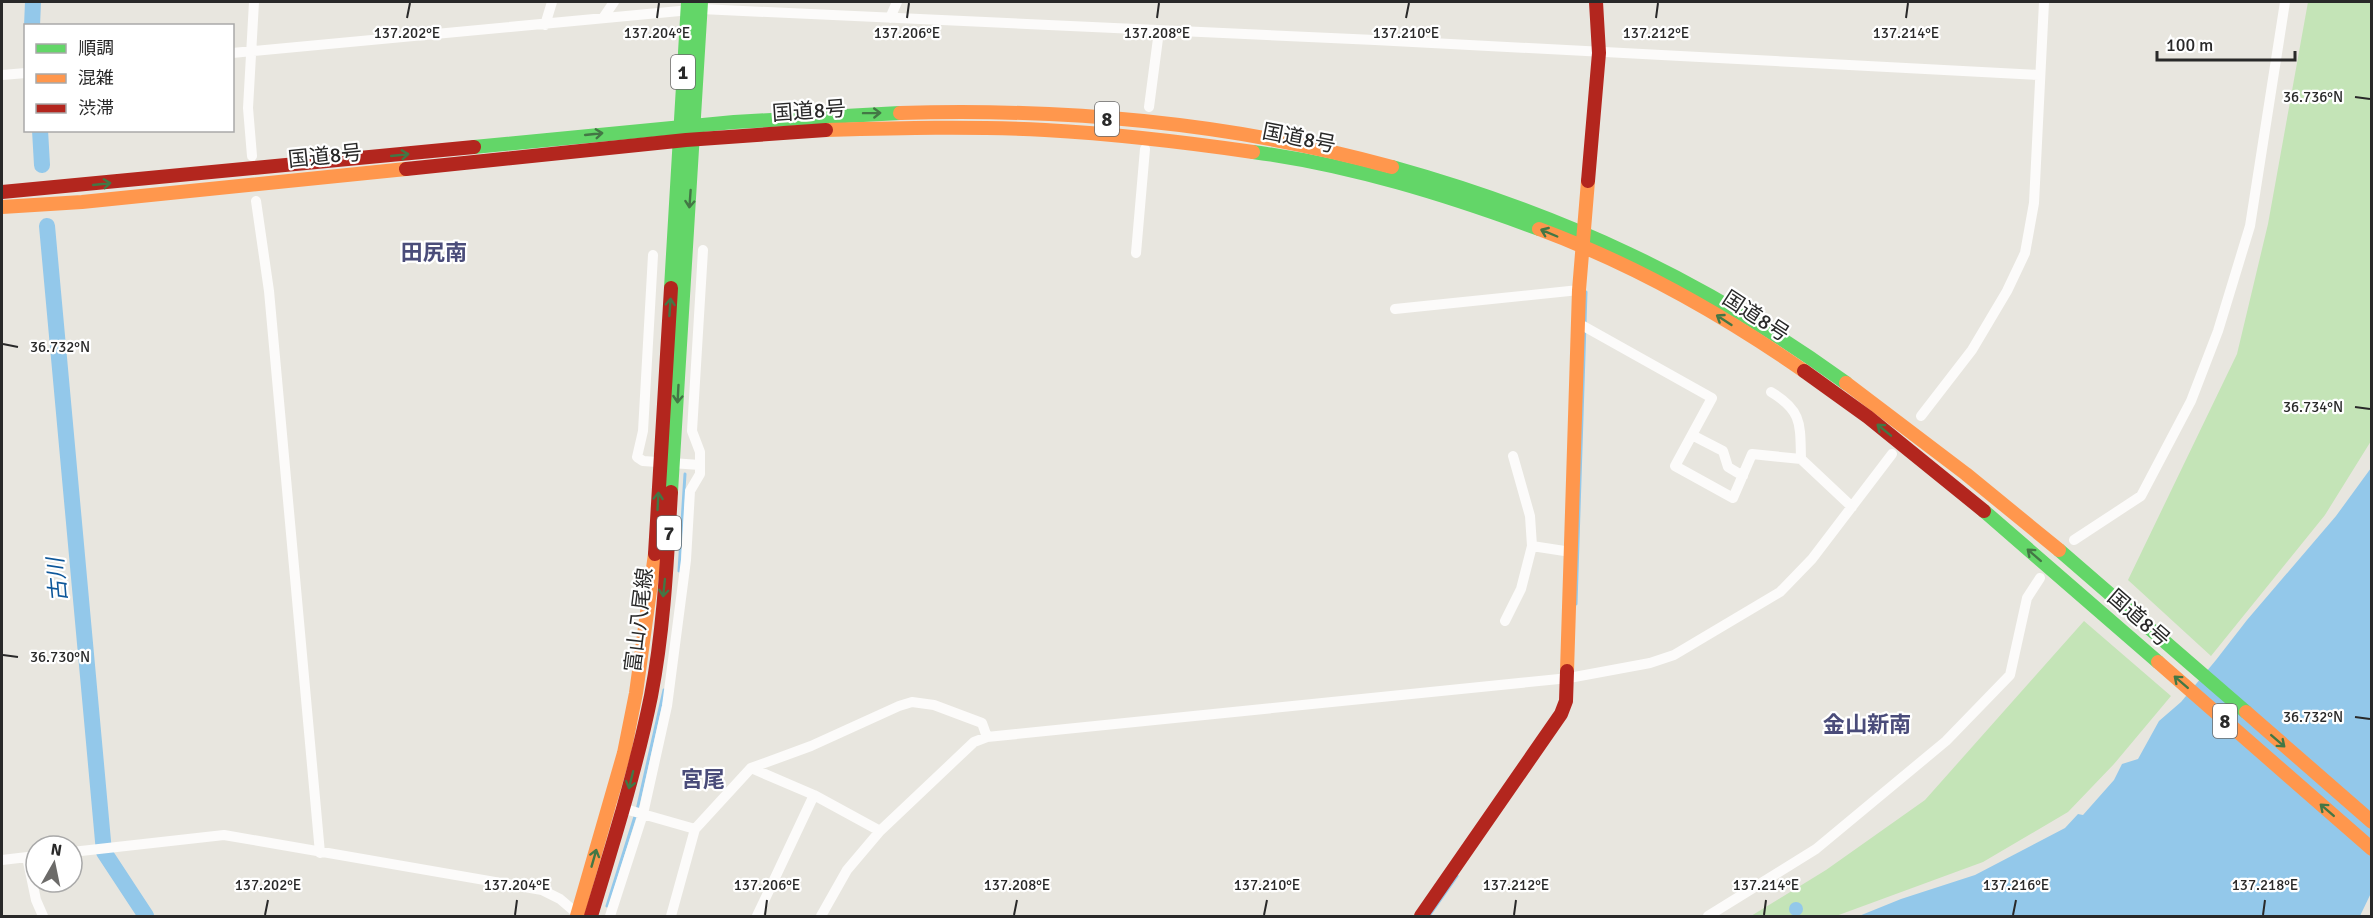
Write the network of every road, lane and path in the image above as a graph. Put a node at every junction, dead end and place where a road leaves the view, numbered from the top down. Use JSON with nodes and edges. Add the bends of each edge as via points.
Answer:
{"nodes":[{"id":1,"x":254,"y":2,"type":"edge"},
{"id":2,"x":552,"y":2,"type":"edge"},
{"id":3,"x":614,"y":2,"type":"edge"},
{"id":4,"x":897,"y":2,"type":"edge"},
{"id":5,"x":1596,"y":2,"type":"edge"},
{"id":6,"x":2044,"y":2,"type":"edge"},
{"id":7,"x":2285,"y":2,"type":"edge"},
{"id":8,"x":694,"y":6,"type":"edge"},
{"id":9,"x":603,"y":18,"type":"junction"},
{"id":10,"x":890,"y":18,"type":"junction"},
{"id":11,"x":545,"y":26,"type":"junction"},
{"id":12,"x":1159,"y":31,"type":"junction"},
{"id":13,"x":251,"y":52,"type":"junction"},
{"id":14,"x":234,"y":53,"type":"edge"},
{"id":15,"x":1599,"y":53,"type":"junction"},
{"id":16,"x":24,"y":73,"type":"edge"},
{"id":17,"x":2,"y":75,"type":"edge"},
{"id":18,"x":2039,"y":75,"type":"junction"},
{"id":19,"x":1149,"y":107,"type":"dead end"},
{"id":20,"x":687,"y":125,"type":"junction"},
{"id":21,"x":686,"y":141,"type":"junction"},
{"id":22,"x":1145,"y":149,"type":"dead end"},
{"id":23,"x":252,"y":156,"type":"dead end"},
{"id":24,"x":2,"y":186,"type":"edge"},
{"id":25,"x":68,"y":188,"type":"junction"},
{"id":26,"x":2,"y":192,"type":"edge"},
{"id":27,"x":256,"y":201,"type":"dead end"},
{"id":28,"x":82,"y":202,"type":"junction"},
{"id":29,"x":2,"y":207,"type":"edge"},
{"id":30,"x":2,"y":213,"type":"edge"},
{"id":31,"x":1583,"y":240,"type":"junction"},
{"id":32,"x":702,"y":250,"type":"dead end"},
{"id":33,"x":1136,"y":253,"type":"dead end"},
{"id":34,"x":653,"y":255,"type":"dead end"},
{"id":35,"x":1579,"y":290,"type":"junction"},
{"id":36,"x":1395,"y":309,"type":"dead end"},
{"id":37,"x":1578,"y":322,"type":"junction"},
{"id":38,"x":1771,"y":392,"type":"dead end"},
{"id":39,"x":1921,"y":416,"type":"dead end"},
{"id":40,"x":1692,"y":435,"type":"junction"},
{"id":41,"x":1892,"y":454,"type":"dead end"},
{"id":42,"x":1513,"y":456,"type":"dead end"},
{"id":43,"x":1801,"y":459,"type":"junction"},
{"id":44,"x":667,"y":462,"type":"junction"},
{"id":45,"x":700,"y":465,"type":"junction"},
{"id":46,"x":1743,"y":476,"type":"junction"},
{"id":47,"x":1852,"y":507,"type":"junction"},
{"id":48,"x":2074,"y":540,"type":"dead end"},
{"id":49,"x":1532,"y":546,"type":"junction"},
{"id":50,"x":1571,"y":552,"type":"junction"},
{"id":51,"x":2040,"y":579,"type":"dead end"},
{"id":52,"x":1505,"y":621,"type":"dead end"},
{"id":53,"x":1569,"y":678,"type":"junction"},
{"id":54,"x":987,"y":737,"type":"junction"},
{"id":55,"x":751,"y":768,"type":"junction"},
{"id":56,"x":814,"y":795,"type":"junction"},
{"id":57,"x":610,"y":804,"type":"junction"},
{"id":58,"x":624,"y":809,"type":"junction"},
{"id":59,"x":643,"y":814,"type":"junction"},
{"id":60,"x":2372,"y":822,"type":"edge"},
{"id":61,"x":695,"y":829,"type":"junction"},
{"id":62,"x":880,"y":831,"type":"junction"},
{"id":63,"x":2372,"y":849,"type":"edge"},
{"id":64,"x":84,"y":851,"type":"edge"},
{"id":65,"x":320,"y":853,"type":"junction"},
{"id":66,"x":24,"y":857,"type":"edge"},
{"id":67,"x":2,"y":860,"type":"edge"},
{"id":68,"x":35,"y":894,"type":"edge"},
{"id":69,"x":43,"y":916,"type":"edge"},
{"id":70,"x":581,"y":916,"type":"edge"},
{"id":71,"x":610,"y":916,"type":"edge"},
{"id":72,"x":672,"y":916,"type":"edge"},
{"id":73,"x":757,"y":916,"type":"edge"},
{"id":74,"x":821,"y":916,"type":"edge"},
{"id":75,"x":1420,"y":916,"type":"edge"},
{"id":76,"x":1708,"y":916,"type":"edge"}],
"edges":[{"from":1,"to":13,"type":"street"},
{"from":2,"to":11,"type":"street"},
{"from":3,"to":9,"type":"street"},
{"from":4,"to":10,"type":"street"},
{"from":5,"to":15,"type":"main road"},
{"from":6,"to":18,"type":"street"},
{"from":7,"to":48,"type":"street","via":[[2250,226],[2211,351],[2191,401],[2141,496]]},
{"from":8,"to":9,"type":"street"},
{"from":8,"to":10,"type":"street"},
{"from":8,"to":20,"type":"main road","number":"1"},
{"from":9,"to":11,"type":"street"},
{"from":10,"to":12,"type":"street"},
{"from":11,"to":13,"type":"street"},
{"from":12,"to":15,"type":"street"},
{"from":12,"to":19,"type":"street"},
{"from":13,"to":14,"type":"street"},
{"from":13,"to":23,"type":"street","via":[[248,108]]},
{"from":15,"to":18,"type":"street"},
{"from":15,"to":31,"type":"main road"},
{"from":16,"to":17,"type":"street"},
{"from":18,"to":39,"type":"street","via":[[2034,203],[2025,253],[1972,350]]},
{"from":20,"to":21,"type":"main road","number":"1"},
{"from":25,"to":20,"type":"main road","name":"国道8号","number":"8","one_way":true},
{"from":20,"to":31,"type":"main road","name":"国道8号","number":"8","one_way":true,"via":[[864,113],[981,112],[1163,123],[1360,157],[1444,180]]},
{"from":21,"to":28,"type":"main road","name":"国道8号","number":"8"},
{"from":31,"to":21,"type":"main road","name":"国道8号","number":"8","one_way":true,"via":[[1352,170],[1162,137],[957,127],[820,130]]},
{"from":21,"to":44,"type":"main road","name":"富山八尾線","number":"7"},
{"from":22,"to":33,"type":"street"},
{"from":24,"to":25,"type":"main road","via":[[46,182]]},
{"from":25,"to":26,"type":"main road","name":"国道8号","number":"8"},
{"from":27,"to":65,"type":"street","via":[[270,303]]},
{"from":28,"to":29,"type":"main road","name":"国道8号","number":"8"},
{"from":28,"to":30,"type":"main road"},
{"from":31,"to":35,"type":"main road"},
{"from":31,"to":60,"type":"main road","name":"国道8号","number":"8","one_way":true,"via":[[1693,285],[1846,382],[1975,479]]},
{"from":63,"to":31,"type":"main road","name":"国道8号","number":"8","one_way":true,"via":[[1962,493],[1839,394],[1671,288]]},
{"from":32,"to":45,"type":"street","via":[[692,431]]},
{"from":34,"to":44,"type":"street","via":[[643,431],[637,456],[643,461]]},
{"from":35,"to":36,"type":"street"},
{"from":35,"to":37,"type":"main road"},
{"from":37,"to":40,"type":"street","via":[[1712,398]]},
{"from":37,"to":50,"type":"main road"},
{"from":38,"to":43,"type":"street","via":[[1790,405],[1800,422]]},
{"from":40,"to":46,"type":"street","via":[[1723,451],[1728,467]]},
{"from":40,"to":46,"type":"street","via":[[1675,466],[1733,498]]},
{"from":41,"to":47,"type":"street"},
{"from":42,"to":49,"type":"street","via":[[1530,516]]},
{"from":43,"to":46,"type":"street","via":[[1752,454]]},
{"from":43,"to":47,"type":"street"},
{"from":44,"to":45,"type":"street"},
{"from":57,"to":44,"type":"main road","name":"富山八尾線","number":"7","one_way":true,"via":[[643,652]]},
{"from":44,"to":58,"type":"main road","name":"富山八尾線","number":"7","one_way":true,"via":[[667,561],[651,694]]},
{"from":45,"to":59,"type":"street","via":[[700,474],[690,491],[686,560],[667,706]]},
{"from":47,"to":53,"type":"street","via":[[1812,559],[1780,592],[1739,618],[1674,655]]},
{"from":49,"to":50,"type":"street"},
{"from":49,"to":52,"type":"street","via":[[1521,589]]},
{"from":50,"to":53,"type":"main road"},
{"from":51,"to":76,"type":"street","via":[[2027,598],[2010,675],[1946,741],[1816,849]]},
{"from":53,"to":54,"type":"street"},
{"from":53,"to":75,"type":"main road","via":[[1561,714]]},
{"from":54,"to":55,"type":"street","via":[[982,723],[934,705],[912,702]]},
{"from":54,"to":62,"type":"street","via":[[958,756]]},
{"from":55,"to":56,"type":"street"},
{"from":55,"to":61,"type":"street"},
{"from":56,"to":62,"type":"street"},
{"from":56,"to":73,"type":"street"},
{"from":57,"to":58,"type":"street"},
{"from":70,"to":57,"type":"main road","name":"富山八尾線","number":"7","one_way":true},
{"from":58,"to":59,"type":"street"},
{"from":58,"to":70,"type":"main road","name":"富山八尾線","number":"7"},
{"from":59,"to":61,"type":"street"},
{"from":59,"to":71,"type":"street"},
{"from":61,"to":72,"type":"street"},
{"from":62,"to":74,"type":"street","via":[[848,870]]},
{"from":64,"to":65,"type":"street","via":[[224,836]]},
{"from":65,"to":70,"type":"street","via":[[542,890]]},
{"from":66,"to":67,"type":"street"},
{"from":68,"to":69,"type":"street"}]}
